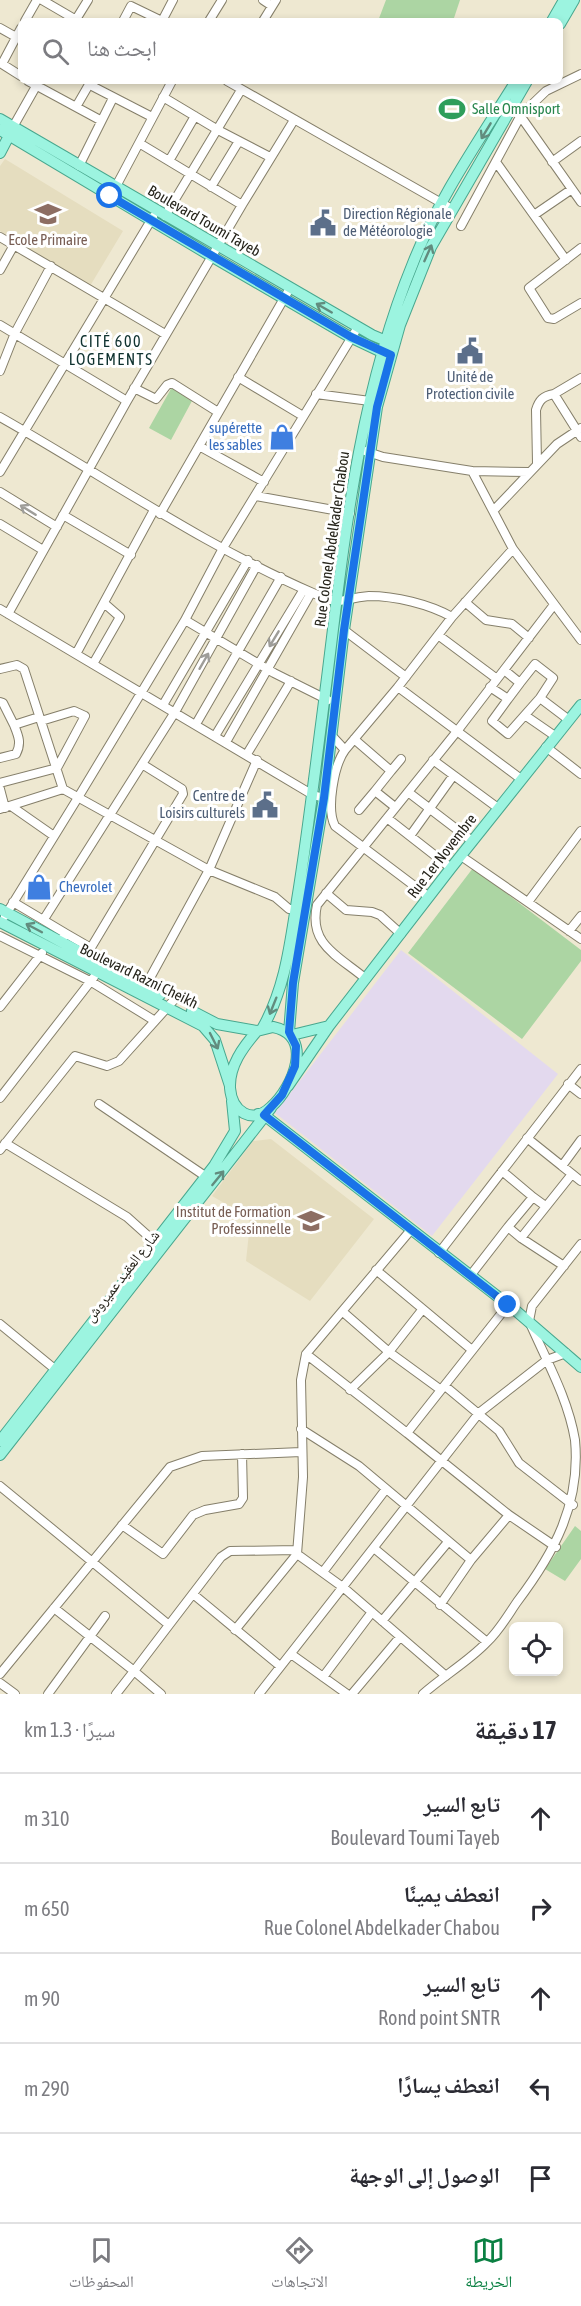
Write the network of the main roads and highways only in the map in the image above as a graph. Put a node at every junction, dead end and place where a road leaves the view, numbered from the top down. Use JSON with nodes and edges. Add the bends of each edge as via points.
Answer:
{"nodes":[{"id":1,"x":564,"y":0,"type":"edge"},
{"id":2,"x":574,"y":0,"type":"edge"},
{"id":3,"x":554,"y":18,"type":"edge"},
{"id":4,"x":563,"y":19,"type":"edge"},
{"id":5,"x":515,"y":84,"type":"edge"},
{"id":6,"x":524,"y":84,"type":"edge"},
{"id":7,"x":508,"y":103,"type":"junction"},
{"id":8,"x":0,"y":119,"type":"edge"},
{"id":9,"x":8,"y":131,"type":"edge"},
{"id":10,"x":0,"y":153,"type":"edge"},
{"id":11,"x":113,"y":192,"type":"junction"},
{"id":12,"x":214,"y":251,"type":"junction"},
{"id":13,"x":390,"y":342,"type":"junction"},
{"id":14,"x":386,"y":354,"type":"junction"},
{"id":15,"x":366,"y":451,"type":"junction"},
{"id":16,"x":343,"y":602,"type":"junction"},
{"id":17,"x":581,"y":705,"type":"edge"},
{"id":18,"x":318,"y":796,"type":"junction"},
{"id":19,"x":1,"y":918,"type":"edge"},
{"id":20,"x":171,"y":1003,"type":"junction"},
{"id":21,"x":329,"y":1026,"type":"junction"},
{"id":22,"x":260,"y":1030,"type":"junction"},
{"id":23,"x":291,"y":1034,"type":"junction"},
{"id":24,"x":230,"y":1086,"type":"junction"},
{"id":25,"x":288,"y":1086,"type":"junction"},
{"id":26,"x":232,"y":1101,"type":"junction"},
{"id":27,"x":264,"y":1112,"type":"junction"},
{"id":28,"x":581,"y":1366,"type":"edge"},
{"id":29,"x":0,"y":1441,"type":"edge"},
{"id":30,"x":0,"y":1455,"type":"edge"}],
"edges":[{"from":1,"to":3,"type":"main road"},
{"from":2,"to":4,"type":"main road"},
{"from":5,"to":7,"type":"main road","name":"Rue Colonel Abdelkader Chabou"},
{"from":6,"to":7,"type":"main road","name":"Rue Colonel Abdelkader Chabou"},
{"from":7,"to":13,"type":"main road","name":"Rue Colonel Abdelkader Chabou","via":[[413,261]]},
{"from":8,"to":9,"type":"main road","name":"Boulevard Toumi Tayeb"},
{"from":9,"to":10,"type":"main road"},
{"from":9,"to":11,"type":"main road","name":"Boulevard Toumi Tayeb"},
{"from":9,"to":11,"type":"main road","name":"Boulevard Toumi Tayeb","via":[[79,166]]},
{"from":11,"to":12,"type":"main road","name":"Boulevard Toumi Tayeb"},
{"from":13,"to":12,"type":"main road","name":"Boulevard Toumi Tayeb","one_way":true},
{"from":12,"to":14,"type":"main road","name":"Boulevard Toumi Tayeb","via":[[284,299]]},
{"from":13,"to":14,"type":"main road","name":"Rue Colonel Abdelkader Chabou"},
{"from":14,"to":15,"type":"main road","name":"Rue Colonel Abdelkader Chabou"},
{"from":14,"to":15,"type":"main road","name":"Rue Colonel Abdelkader Chabou","via":[[370,401]]},
{"from":15,"to":16,"type":"main road","name":"Rue Colonel Abdelkader Chabou"},
{"from":15,"to":16,"type":"main road","name":"Rue Colonel Abdelkader Chabou","via":[[350,513]]},
{"from":16,"to":18,"type":"main road","name":"Rue Colonel Abdelkader Chabou","via":[[325,699]]},
{"from":16,"to":18,"type":"main road","name":"Rue Colonel Abdelkader Chabou","via":[[337,703]]},
{"from":17,"to":21,"type":"main road","name":"Rue 1er Novembre"},
{"from":18,"to":22,"type":"main road","name":"Rue Colonel Abdelkader Chabou","one_way":true,"via":[[285,971],[271,1013]]},
{"from":18,"to":23,"type":"main road","name":"Rue Colonel Abdelkader Chabou","via":[[293,983]]},
{"from":20,"to":19,"type":"main road","name":"Boulevard Razni Cheikh","one_way":true,"via":[[63,938]]},
{"from":19,"to":20,"type":"main road","name":"Boulevard Razni Cheikh","via":[[94,977]]},
{"from":20,"to":22,"type":"main road","name":"Boulevard Razni Cheikh","via":[[217,1024]]},
{"from":20,"to":24,"type":"main road","name":"Boulevard Razni Cheikh","one_way":true,"via":[[211,1033]]},
{"from":21,"to":23,"type":"main road"},
{"from":21,"to":25,"type":"main road","name":"Rue 1er Novembre"},
{"from":22,"to":23,"type":"main road","via":[[273,1027]]},
{"from":22,"to":24,"type":"main road","via":[[241,1051]]},
{"from":23,"to":25,"type":"main road","via":[[297,1056]]},
{"from":24,"to":26,"type":"main road"},
{"from":25,"to":27,"type":"main road"},
{"from":26,"to":27,"type":"main road","via":[[242,1113]]},
{"from":26,"to":29,"type":"main road","name":"شارع العقيد عميروش","via":[[235,1131],[214,1166]]},
{"from":27,"to":28,"type":"main road"},
{"from":30,"to":27,"type":"main road","name":"شارع العقيد عميروش","one_way":true,"via":[[152,1263]]}]}
